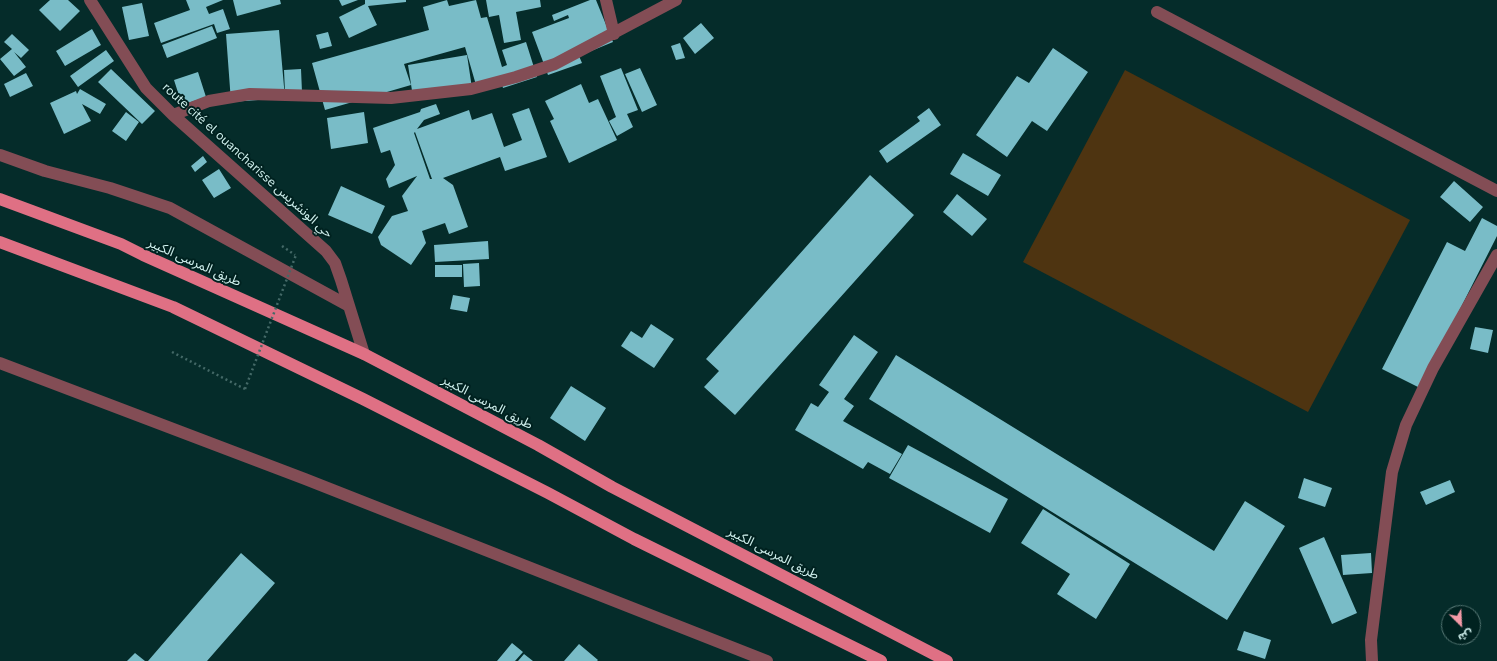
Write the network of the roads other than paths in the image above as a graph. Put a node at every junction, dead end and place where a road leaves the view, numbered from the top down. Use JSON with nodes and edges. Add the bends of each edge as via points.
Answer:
{"nodes":[{"id":1,"x":90,"y":0,"type":"edge"},
{"id":2,"x":606,"y":0,"type":"edge"},
{"id":3,"x":676,"y":0,"type":"edge"},
{"id":4,"x":1157,"y":12,"type":"dead end"},
{"id":5,"x":614,"y":34,"type":"junction"},
{"id":6,"x":173,"y":115,"type":"junction"},
{"id":7,"x":0,"y":155,"type":"edge"},
{"id":8,"x":1497,"y":191,"type":"edge"},
{"id":9,"x":0,"y":199,"type":"edge"},
{"id":10,"x":0,"y":242,"type":"edge"},
{"id":11,"x":1497,"y":255,"type":"edge"},
{"id":12,"x":349,"y":306,"type":"junction"},
{"id":13,"x":364,"y":354,"type":"junction"},
{"id":14,"x":0,"y":363,"type":"edge"},
{"id":15,"x":767,"y":661,"type":"edge"},
{"id":16,"x":881,"y":661,"type":"edge"},
{"id":17,"x":947,"y":661,"type":"edge"},
{"id":18,"x":1372,"y":661,"type":"edge"}],
"edges":[{"from":1,"to":6,"type":"street","name":"route cité el ouancharisse حي الونشريس","via":[[146,88]]},
{"from":2,"to":5,"type":"street"},
{"from":3,"to":5,"type":"street"},
{"from":4,"to":8,"type":"street"},
{"from":5,"to":6,"type":"street","via":[[555,64],[471,89],[391,98],[250,94],[209,101]]},
{"from":6,"to":12,"type":"street","name":"route cité el ouancharisse حي الونشريس","via":[[326,251],[335,263]]},
{"from":7,"to":12,"type":"street","via":[[170,208]]},
{"from":9,"to":13,"type":"main road","name":"طريق المرسى الكبير","via":[[121,244]]},
{"from":10,"to":16,"type":"main road","via":[[180,311],[376,406]]},
{"from":11,"to":18,"type":"street","via":[[1433,368],[1406,425],[1391,479],[1371,640]]},
{"from":12,"to":13,"type":"street","name":"route cité el ouancharisse حي الونشريس"},
{"from":13,"to":17,"type":"main road","name":"طريق المرسى الكبير","via":[[538,445],[612,487]]},
{"from":14,"to":15,"type":"street","via":[[312,482]]}]}
